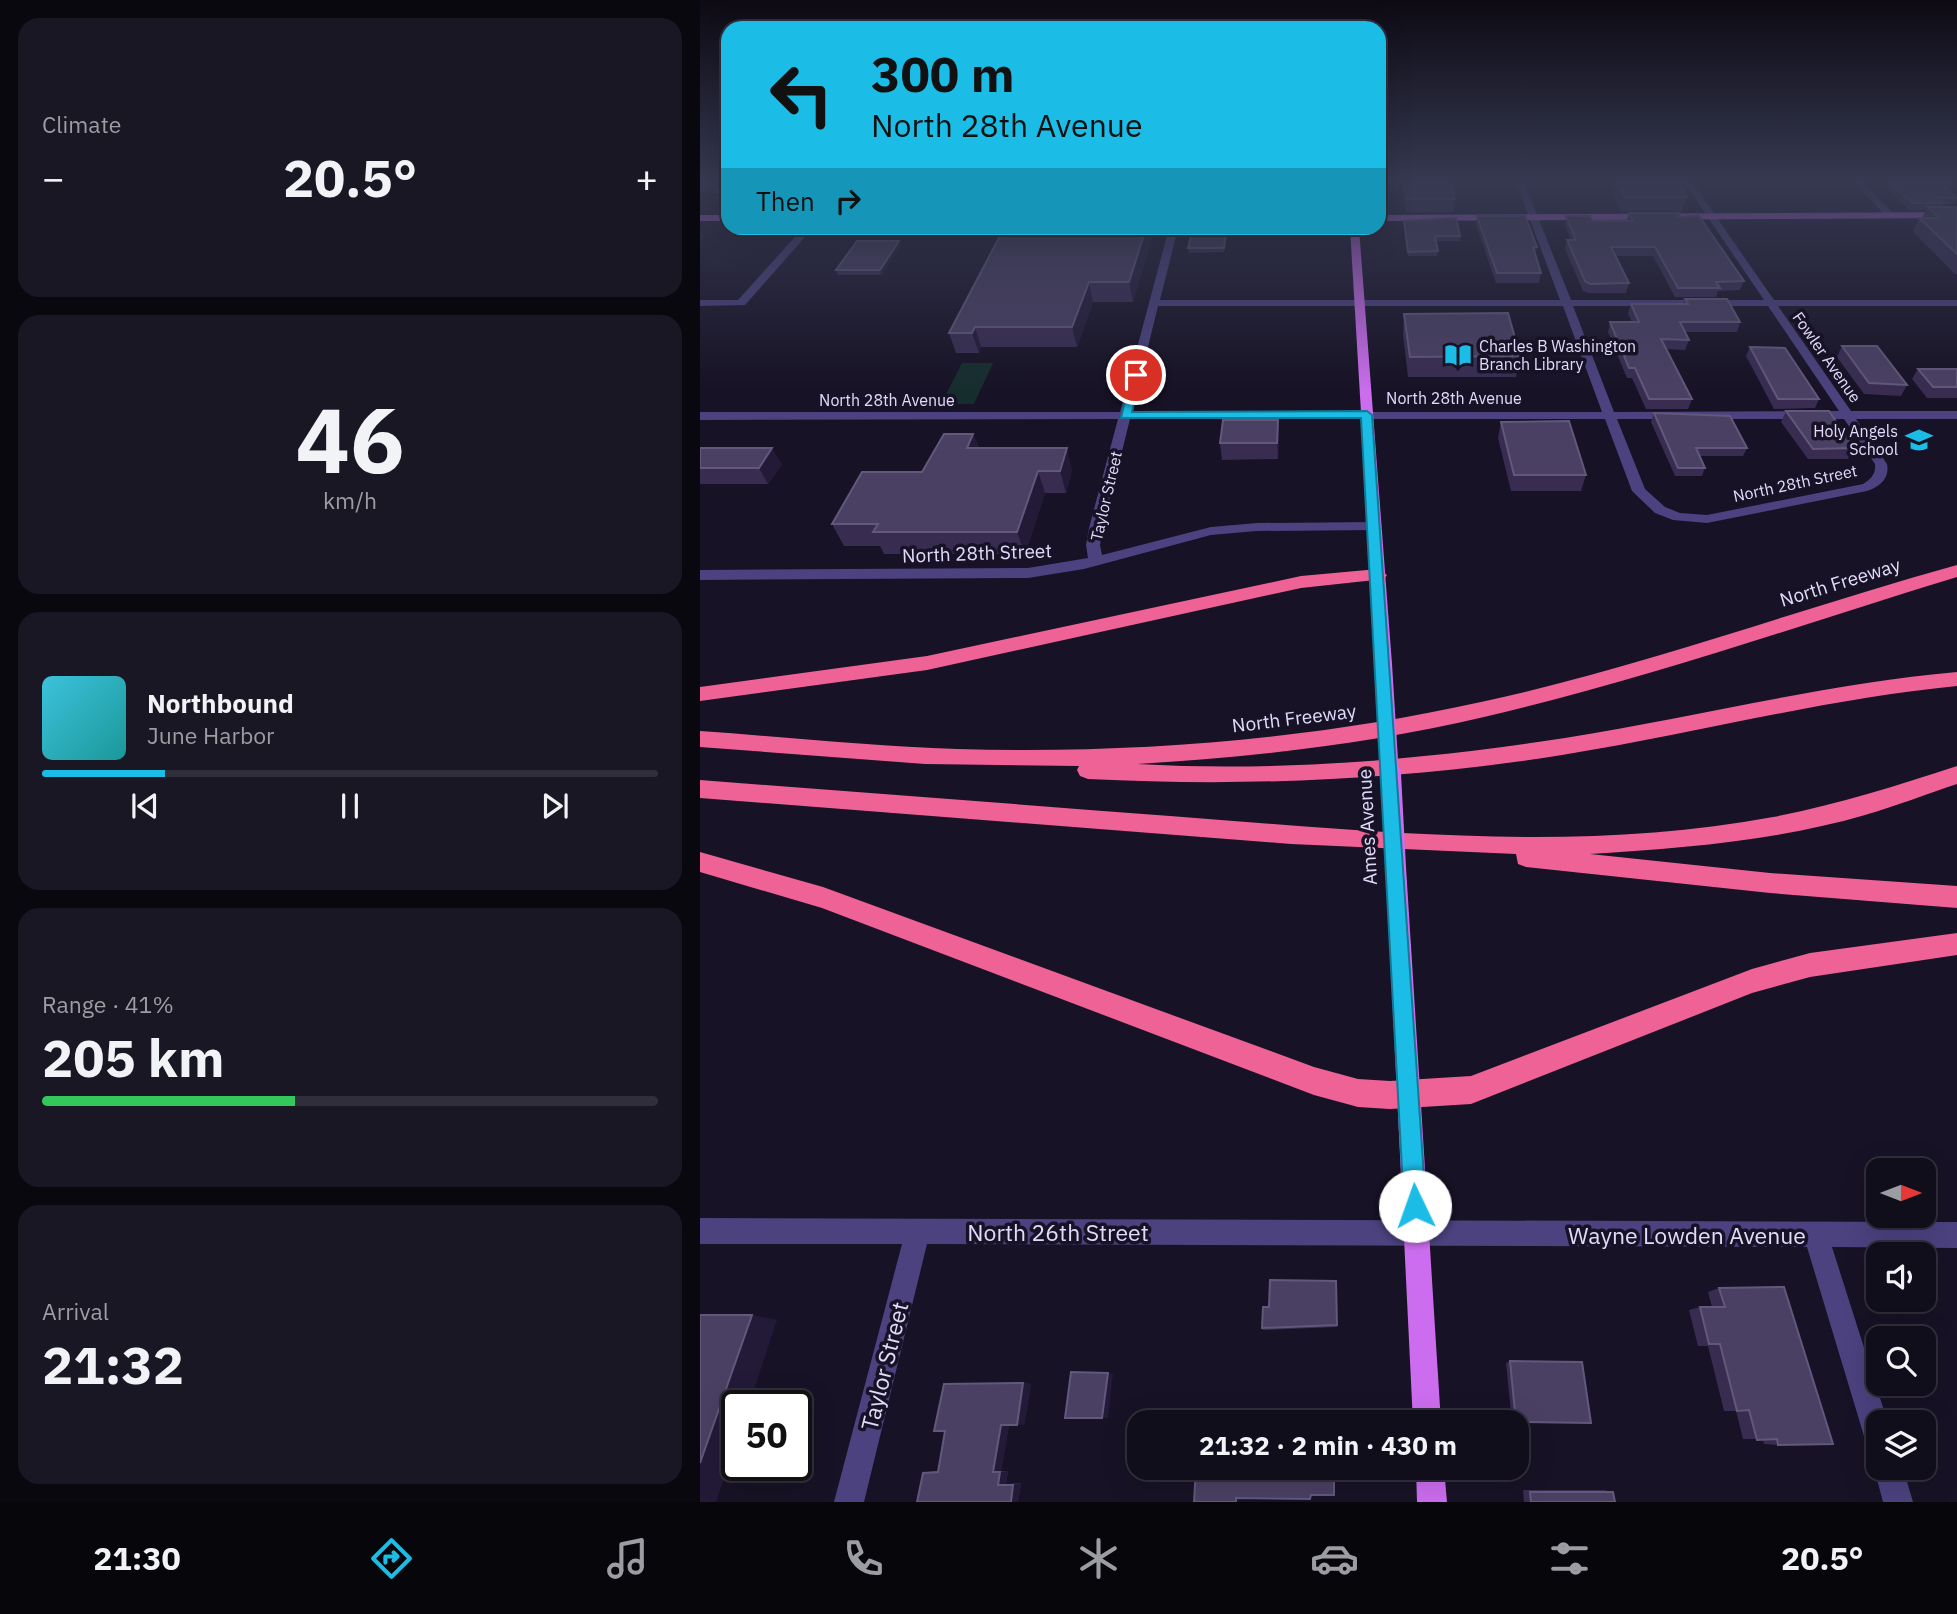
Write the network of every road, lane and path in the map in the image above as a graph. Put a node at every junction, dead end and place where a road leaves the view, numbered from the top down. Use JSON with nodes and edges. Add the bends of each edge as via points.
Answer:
{"nodes":[{"id":1,"x":786,"y":252,"type":"edge"},
{"id":2,"x":1167,"y":252,"type":"edge"},
{"id":3,"x":1355,"y":252,"type":"edge"},
{"id":4,"x":1547,"y":252,"type":"edge"},
{"id":5,"x":1736,"y":252,"type":"edge"},
{"id":6,"x":700,"y":303,"type":"edge"},
{"id":7,"x":1154,"y":303,"type":"junction"},
{"id":8,"x":1357,"y":303,"type":"junction"},
{"id":9,"x":1565,"y":303,"type":"junction"},
{"id":10,"x":1771,"y":303,"type":"junction"},
{"id":11,"x":1957,"y":303,"type":"edge"},
{"id":12,"x":1608,"y":413,"type":"junction"},
{"id":13,"x":1847,"y":414,"type":"junction"},
{"id":14,"x":1125,"y":415,"type":"junction"},
{"id":15,"x":1367,"y":415,"type":"junction"},
{"id":16,"x":1957,"y":415,"type":"edge"},
{"id":17,"x":700,"y":416,"type":"edge"},
{"id":18,"x":1868,"y":446,"type":"joint"},
{"id":19,"x":1375,"y":526,"type":"junction"},
{"id":20,"x":1096,"y":561,"type":"junction"},
{"id":21,"x":1957,"y":571,"type":"edge"},
{"id":22,"x":700,"y":575,"type":"edge"},
{"id":23,"x":1378,"y":575,"type":"junction"},
{"id":24,"x":1957,"y":679,"type":"edge"},
{"id":25,"x":700,"y":694,"type":"edge"},
{"id":26,"x":700,"y":739,"type":"edge"},
{"id":27,"x":955,"y":757,"type":"junction"},
{"id":28,"x":1957,"y":775,"type":"edge"},
{"id":29,"x":700,"y":789,"type":"edge"},
{"id":30,"x":1340,"y":838,"type":"junction"},
{"id":31,"x":700,"y":862,"type":"edge"},
{"id":32,"x":1957,"y":897,"type":"edge"},
{"id":33,"x":1957,"y":944,"type":"edge"},
{"id":34,"x":1409,"y":1095,"type":"junction"},
{"id":35,"x":700,"y":1231,"type":"edge"},
{"id":36,"x":918,"y":1231,"type":"junction"},
{"id":37,"x":1417,"y":1234,"type":"junction"},
{"id":38,"x":1957,"y":1235,"type":"edge"},
{"id":39,"x":1815,"y":1236,"type":"junction"},
{"id":40,"x":1426,"y":1410,"type":"edge"},
{"id":41,"x":1870,"y":1410,"type":"edge"},
{"id":42,"x":1431,"y":1480,"type":"edge"},
{"id":43,"x":1892,"y":1480,"type":"edge"},
{"id":44,"x":849,"y":1502,"type":"edge"},
{"id":45,"x":1432,"y":1502,"type":"edge"},
{"id":46,"x":1898,"y":1502,"type":"edge"}],
"edges":[{"from":1,"to":6,"type":"street","via":[[741,303]]},
{"from":2,"to":7,"type":"street","name":"Taylor Street"},
{"from":3,"to":8,"type":"main road","name":"Ames Avenue"},
{"from":4,"to":9,"type":"street"},
{"from":5,"to":10,"type":"street","name":"Fowler Avenue"},
{"from":7,"to":8,"type":"street"},
{"from":7,"to":14,"type":"street","name":"Taylor Street"},
{"from":8,"to":9,"type":"street"},
{"from":8,"to":15,"type":"main road","name":"Ames Avenue"},
{"from":9,"to":10,"type":"street"},
{"from":9,"to":12,"type":"street"},
{"from":10,"to":11,"type":"street"},
{"from":10,"to":13,"type":"street","name":"Fowler Avenue"},
{"from":12,"to":13,"type":"street","name":"North 28th Avenue"},
{"from":12,"to":15,"type":"street","name":"North 28th Avenue"},
{"from":12,"to":18,"type":"street","name":"North 28th Street","via":[[1639,491],[1660,510],[1678,517],[1707,519],[1867,487],[1877,481],[1882,470]]},
{"from":13,"to":16,"type":"street","name":"North 28th Avenue"},
{"from":13,"to":18,"type":"street","name":"Fowler Avenue"},
{"from":14,"to":15,"type":"street","name":"North 28th Avenue"},
{"from":14,"to":17,"type":"street","name":"North 28th Avenue"},
{"from":14,"to":20,"type":"street","name":"Taylor Street","via":[[1096,528]]},
{"from":15,"to":19,"type":"main road","name":"Ames Avenue"},
{"from":19,"to":20,"type":"street","name":"North 28th Street","via":[[1211,531]]},
{"from":19,"to":23,"type":"main road","name":"Ames Avenue"},
{"from":20,"to":22,"type":"street","name":"North 28th Street","via":[[1003,575]]},
{"from":21,"to":27,"type":"highway","name":"North Freeway","via":[[1559,691],[1412,724],[1170,755]]},
{"from":23,"to":25,"type":"highway","via":[[1301,582],[919,666]]},
{"from":23,"to":34,"type":"main road","name":"Ames Avenue","bridge":true},
{"from":24,"to":27,"type":"highway","via":[[1866,688],[1575,745],[1411,767],[1168,774]]},
{"from":26,"to":27,"type":"highway","name":"North Freeway"},
{"from":28,"to":30,"type":"highway","via":[[1829,816],[1694,838],[1541,846]]},
{"from":29,"to":30,"type":"highway"},
{"from":30,"to":32,"type":"highway"},
{"from":31,"to":34,"type":"highway","via":[[823,898],[1314,1082],[1358,1093]]},
{"from":33,"to":34,"type":"highway","via":[[1870,954],[1789,971],[1686,1004],[1479,1087]]},
{"from":34,"to":37,"type":"main road","name":"Ames Avenue"},
{"from":35,"to":36,"type":"street","name":"North 26th Street"},
{"from":36,"to":37,"type":"street","name":"North 26th Street"},
{"from":36,"to":44,"type":"street","name":"Taylor Street"},
{"from":37,"to":39,"type":"street","name":"Wayne Lowden Avenue"},
{"from":37,"to":40,"type":"main road","name":"Ames Avenue"},
{"from":38,"to":39,"type":"street","name":"Wayne Lowden Avenue"},
{"from":39,"to":41,"type":"street"},
{"from":42,"to":45,"type":"main road"},
{"from":43,"to":46,"type":"street"}]}
